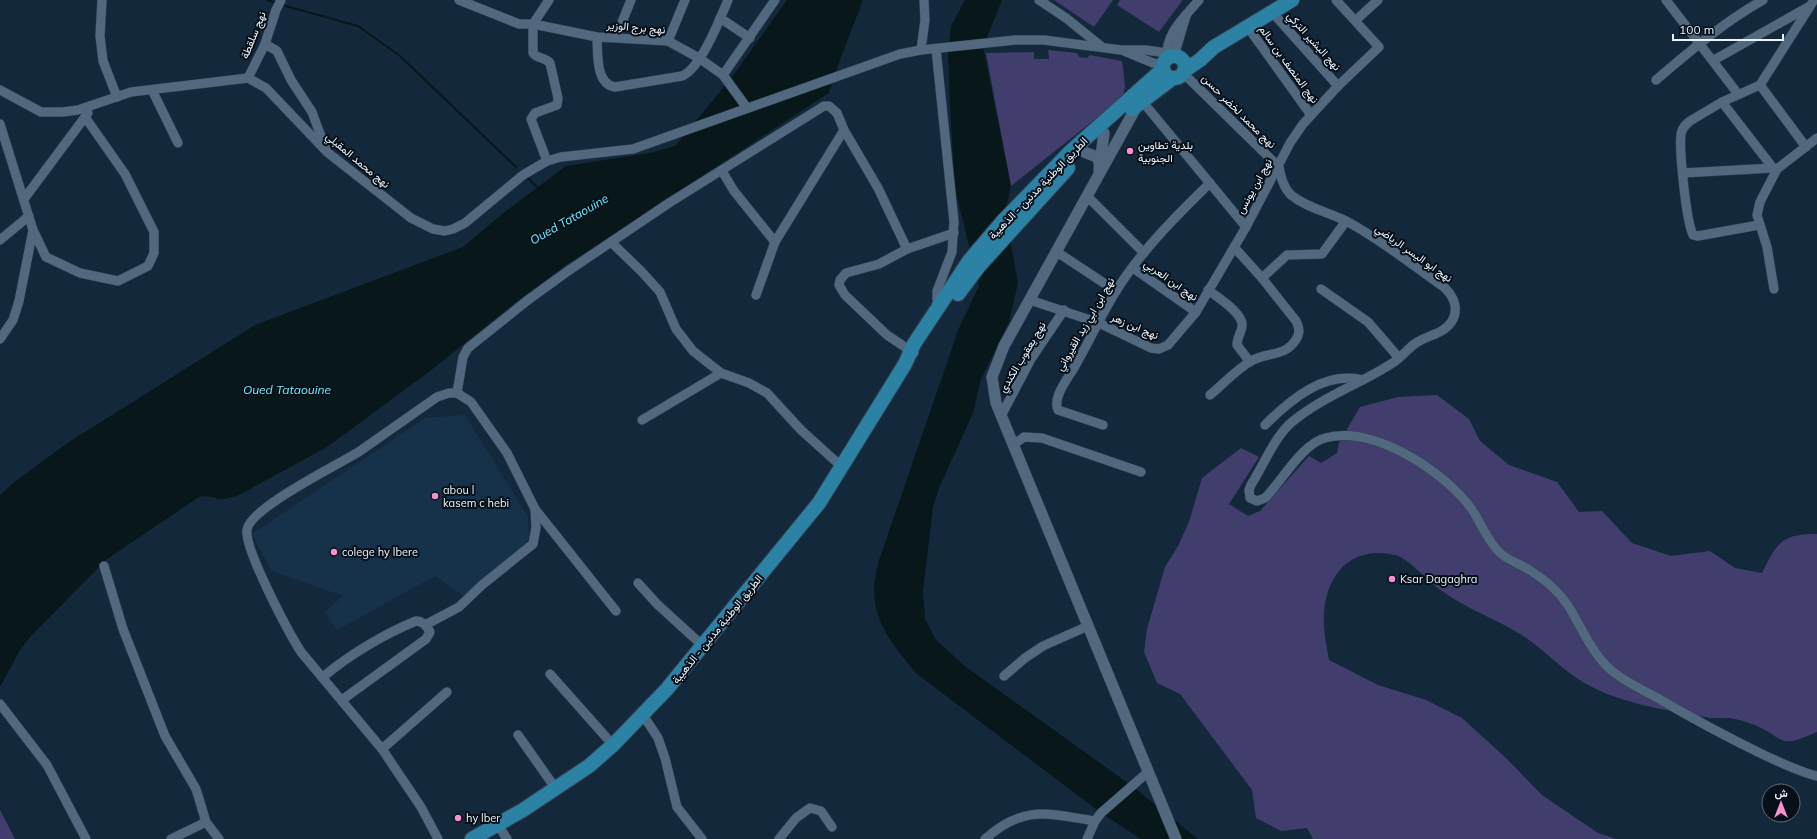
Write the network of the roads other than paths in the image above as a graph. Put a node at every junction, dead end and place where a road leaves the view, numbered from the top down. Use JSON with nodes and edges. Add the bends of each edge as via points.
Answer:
{"nodes":[{"id":1,"x":102,"y":0,"type":"edge"},
{"id":2,"x":281,"y":0,"type":"edge"},
{"id":3,"x":459,"y":0,"type":"edge"},
{"id":4,"x":549,"y":0,"type":"edge"},
{"id":5,"x":631,"y":0,"type":"edge"},
{"id":6,"x":685,"y":0,"type":"edge"},
{"id":7,"x":728,"y":0,"type":"edge"},
{"id":8,"x":775,"y":0,"type":"edge"},
{"id":9,"x":1039,"y":0,"type":"edge"},
{"id":10,"x":1199,"y":0,"type":"edge"},
{"id":11,"x":1292,"y":0,"type":"edge"},
{"id":12,"x":1336,"y":0,"type":"edge"},
{"id":13,"x":1378,"y":0,"type":"edge"},
{"id":14,"x":1666,"y":0,"type":"edge"},
{"id":15,"x":1762,"y":0,"type":"edge"},
{"id":16,"x":926,"y":2,"type":"edge"},
{"id":17,"x":1813,"y":3,"type":"edge"},
{"id":18,"x":1272,"y":12,"type":"junction"},
{"id":19,"x":720,"y":18,"type":"junction"},
{"id":20,"x":1356,"y":20,"type":"junction"},
{"id":21,"x":533,"y":24,"type":"junction"},
{"id":22,"x":1247,"y":26,"type":"junction"},
{"id":23,"x":597,"y":37,"type":"junction"},
{"id":24,"x":616,"y":37,"type":"junction"},
{"id":25,"x":750,"y":38,"type":"junction"},
{"id":26,"x":668,"y":42,"type":"junction"},
{"id":27,"x":1700,"y":42,"type":"junction"},
{"id":28,"x":265,"y":44,"type":"junction"},
{"id":29,"x":1103,"y":47,"type":"junction"},
{"id":30,"x":936,"y":49,"type":"junction"},
{"id":31,"x":921,"y":50,"type":"junction"},
{"id":32,"x":699,"y":58,"type":"junction"},
{"id":33,"x":1714,"y":60,"type":"junction"},
{"id":34,"x":1173,"y":64,"type":"junction"},
{"id":35,"x":725,"y":77,"type":"junction"},
{"id":36,"x":248,"y":78,"type":"junction"},
{"id":37,"x":1656,"y":80,"type":"dead end"},
{"id":38,"x":1760,"y":85,"type":"junction"},
{"id":39,"x":1338,"y":86,"type":"junction"},
{"id":40,"x":0,"y":90,"type":"edge"},
{"id":41,"x":152,"y":90,"type":"junction"},
{"id":42,"x":1738,"y":94,"type":"junction"},
{"id":43,"x":117,"y":97,"type":"junction"},
{"id":44,"x":1140,"y":102,"type":"junction"},
{"id":45,"x":1722,"y":102,"type":"junction"},
{"id":46,"x":94,"y":105,"type":"junction"},
{"id":47,"x":747,"y":108,"type":"junction"},
{"id":48,"x":1311,"y":115,"type":"junction"},
{"id":49,"x":85,"y":117,"type":"junction"},
{"id":50,"x":0,"y":124,"type":"edge"},
{"id":51,"x":844,"y":130,"type":"junction"},
{"id":52,"x":1102,"y":130,"type":"junction"},
{"id":53,"x":1817,"y":138,"type":"edge"},
{"id":54,"x":178,"y":143,"type":"dead end"},
{"id":55,"x":1806,"y":147,"type":"junction"},
{"id":56,"x":327,"y":152,"type":"junction"},
{"id":57,"x":1077,"y":154,"type":"junction"},
{"id":58,"x":548,"y":162,"type":"junction"},
{"id":59,"x":1100,"y":165,"type":"junction"},
{"id":60,"x":1279,"y":167,"type":"junction"},
{"id":61,"x":1775,"y":169,"type":"junction"},
{"id":62,"x":722,"y":171,"type":"junction"},
{"id":63,"x":1683,"y":173,"type":"junction"},
{"id":64,"x":1097,"y":180,"type":"junction"},
{"id":65,"x":1210,"y":183,"type":"junction"},
{"id":66,"x":1088,"y":197,"type":"junction"},
{"id":67,"x":24,"y":199,"type":"junction"},
{"id":68,"x":29,"y":216,"type":"junction"},
{"id":69,"x":1346,"y":221,"type":"junction"},
{"id":70,"x":1759,"y":225,"type":"junction"},
{"id":71,"x":1246,"y":227,"type":"junction"},
{"id":72,"x":33,"y":230,"type":"junction"},
{"id":73,"x":954,"y":233,"type":"junction"},
{"id":74,"x":0,"y":240,"type":"edge"},
{"id":75,"x":611,"y":242,"type":"junction"},
{"id":76,"x":775,"y":242,"type":"junction"},
{"id":77,"x":1234,"y":247,"type":"junction"},
{"id":78,"x":907,"y":249,"type":"junction"},
{"id":79,"x":1057,"y":252,"type":"junction"},
{"id":80,"x":1144,"y":253,"type":"junction"},
{"id":81,"x":1133,"y":268,"type":"junction"},
{"id":82,"x":1262,"y":278,"type":"junction"},
{"id":83,"x":1321,"y":289,"type":"dead end"},
{"id":84,"x":1774,"y":289,"type":"dead end"},
{"id":85,"x":1208,"y":290,"type":"junction"},
{"id":86,"x":1116,"y":291,"type":"junction"},
{"id":87,"x":756,"y":295,"type":"dead end"},
{"id":88,"x":949,"y":299,"type":"junction"},
{"id":89,"x":1030,"y":300,"type":"junction"},
{"id":90,"x":937,"y":309,"type":"junction"},
{"id":91,"x":1064,"y":310,"type":"junction"},
{"id":92,"x":1196,"y":312,"type":"junction"},
{"id":93,"x":1099,"y":323,"type":"junction"},
{"id":94,"x":0,"y":338,"type":"edge"},
{"id":95,"x":1163,"y":348,"type":"joint"},
{"id":96,"x":913,"y":352,"type":"junction"},
{"id":97,"x":1399,"y":358,"type":"junction"},
{"id":98,"x":1250,"y":362,"type":"junction"},
{"id":99,"x":721,"y":374,"type":"junction"},
{"id":100,"x":1363,"y":380,"type":"junction"},
{"id":101,"x":457,"y":393,"type":"junction"},
{"id":102,"x":1210,"y":394,"type":"dead end"},
{"id":103,"x":1001,"y":416,"type":"junction"},
{"id":104,"x":642,"y":420,"type":"dead end"},
{"id":105,"x":1103,"y":425,"type":"dead end"},
{"id":106,"x":1265,"y":425,"type":"dead end"},
{"id":107,"x":1013,"y":445,"type":"junction"},
{"id":108,"x":842,"y":467,"type":"junction"},
{"id":109,"x":1141,"y":472,"type":"dead end"},
{"id":110,"x":535,"y":509,"type":"junction"},
{"id":111,"x":104,"y":566,"type":"dead end"},
{"id":112,"x":638,"y":583,"type":"dead end"},
{"id":113,"x":616,"y":611,"type":"dead end"},
{"id":114,"x":425,"y":625,"type":"junction"},
{"id":115,"x":1088,"y":626,"type":"junction"},
{"id":116,"x":703,"y":646,"type":"junction"},
{"id":117,"x":550,"y":674,"type":"dead end"},
{"id":118,"x":1004,"y":676,"type":"dead end"},
{"id":119,"x":323,"y":677,"type":"junction"},
{"id":120,"x":447,"y":692,"type":"dead end"},
{"id":121,"x":342,"y":700,"type":"junction"},
{"id":122,"x":0,"y":704,"type":"edge"},
{"id":123,"x":643,"y":715,"type":"junction"},
{"id":124,"x":518,"y":735,"type":"dead end"},
{"id":125,"x":613,"y":745,"type":"junction"},
{"id":126,"x":382,"y":749,"type":"junction"},
{"id":127,"x":1148,"y":772,"type":"junction"},
{"id":128,"x":1817,"y":776,"type":"edge"},
{"id":129,"x":556,"y":789,"type":"junction"},
{"id":130,"x":1095,"y":821,"type":"junction"},
{"id":131,"x":206,"y":822,"type":"junction"},
{"id":132,"x":498,"y":825,"type":"junction"},
{"id":133,"x":832,"y":827,"type":"dead end"},
{"id":134,"x":86,"y":839,"type":"edge"},
{"id":135,"x":171,"y":839,"type":"edge"},
{"id":136,"x":219,"y":839,"type":"edge"},
{"id":137,"x":438,"y":839,"type":"edge"},
{"id":138,"x":472,"y":839,"type":"edge"},
{"id":139,"x":506,"y":839,"type":"edge"},
{"id":140,"x":702,"y":839,"type":"edge"},
{"id":141,"x":779,"y":839,"type":"edge"},
{"id":142,"x":985,"y":839,"type":"edge"},
{"id":143,"x":1087,"y":839,"type":"edge"},
{"id":144,"x":1176,"y":839,"type":"edge"}],
"edges":[{"from":1,"to":43,"type":"street","via":[[100,36],[103,61]]},
{"from":2,"to":28,"type":"street","name":"نهج سلقطة"},
{"from":3,"to":21,"type":"street","name":"نهج برج الوزير","via":[[514,22]]},
{"from":4,"to":21,"type":"street"},
{"from":5,"to":24,"type":"street"},
{"from":6,"to":26,"type":"street"},
{"from":7,"to":19,"type":"street"},
{"from":8,"to":25,"type":"street"},
{"from":9,"to":29,"type":"street"},
{"from":10,"to":34,"type":"street","via":[[1187,14]]},
{"from":11,"to":18,"type":"main road","name":"الطريق الوطنية مدنين - الذهيبة"},
{"from":12,"to":20,"type":"street"},
{"from":13,"to":20,"type":"street"},
{"from":14,"to":27,"type":"street"},
{"from":15,"to":27,"type":"street"},
{"from":16,"to":31,"type":"street"},
{"from":17,"to":33,"type":"street"},
{"from":17,"to":38,"type":"street"},
{"from":18,"to":22,"type":"main road","name":"الطريق الوطنية مدنين - الذهيبة"},
{"from":18,"to":39,"type":"street","name":"نهج البشير التركي"},
{"from":19,"to":25,"type":"street"},
{"from":19,"to":32,"type":"street"},
{"from":20,"to":39,"type":"street","name":"نهج ابن يونس","via":[[1379,47]]},
{"from":21,"to":23,"type":"street","name":"نهج برج الوزير"},
{"from":21,"to":58,"type":"street","via":[[533,53],[550,63],[558,98],[556,105],[535,113],[531,119]]},
{"from":22,"to":34,"type":"main road","name":"الطريق الوطنية مدنين - الذهيبة","via":[[1214,47],[1200,60]]},
{"from":22,"to":48,"type":"street","name":"نهج المنصف بن سالم"},
{"from":23,"to":24,"type":"street","name":"نهج برج الوزير"},
{"from":23,"to":32,"type":"street","via":[[601,72],[604,84],[609,86],[682,76],[691,70]]},
{"from":24,"to":26,"type":"street","name":"نهج برج الوزير"},
{"from":25,"to":35,"type":"street"},
{"from":26,"to":32,"type":"street","name":"نهج برج الوزير"},
{"from":27,"to":33,"type":"street"},
{"from":27,"to":37,"type":"street"},
{"from":28,"to":36,"type":"street","name":"نهج سلقطة"},
{"from":28,"to":56,"type":"street","via":[[277,51],[291,80],[312,112]]},
{"from":29,"to":30,"type":"street","name":"نهج محمد المقبلي","via":[[1044,40],[1016,40]]},
{"from":29,"to":34,"type":"street","name":"نهج محمد المقبلي","via":[[1121,50],[1153,63]]},
{"from":30,"to":31,"type":"street","name":"نهج محمد المقبلي"},
{"from":30,"to":73,"type":"street"},
{"from":31,"to":47,"type":"street","name":"نهج محمد المقبلي","via":[[900,54]]},
{"from":32,"to":35,"type":"street","name":"نهج برج الوزير"},
{"from":33,"to":42,"type":"street"},
{"from":34,"to":44,"type":"main road","name":"الطريق الوطنية مدنين - الذهيبة"},
{"from":34,"to":52,"type":"main road","name":"الطريق الوطنية مدنين - الذهيبة"},
{"from":34,"to":60,"type":"street","name":"نهج محمد لخضر حسن"},
{"from":35,"to":47,"type":"street"},
{"from":36,"to":41,"type":"street"},
{"from":36,"to":56,"type":"street","name":"نهج محمد المقبلي","via":[[266,88]]},
{"from":38,"to":42,"type":"street"},
{"from":38,"to":55,"type":"street"},
{"from":39,"to":48,"type":"street","name":"نهج ابن يونس"},
{"from":40,"to":46,"type":"street","via":[[41,112],[63,112]]},
{"from":41,"to":43,"type":"street","via":[[131,92]]},
{"from":41,"to":54,"type":"street"},
{"from":42,"to":45,"type":"street"},
{"from":43,"to":46,"type":"street"},
{"from":44,"to":52,"type":"main road","name":"الطريق الوطنية مدنين - الذهيبة"},
{"from":44,"to":64,"type":"street"},
{"from":44,"to":65,"type":"street"},
{"from":45,"to":61,"type":"street"},
{"from":45,"to":63,"type":"street","via":[[1682,128]]},
{"from":46,"to":49,"type":"street"},
{"from":47,"to":58,"type":"street","name":"نهج محمد المقبلي","via":[[633,149],[561,157]]},
{"from":48,"to":60,"type":"street","name":"نهج ابن يونس","via":[[1290,143]]},
{"from":49,"to":67,"type":"street"},
{"from":49,"to":72,"type":"street","via":[[125,174],[154,232],[154,253],[148,266],[112,282],[80,273],[46,257]]},
{"from":50,"to":67,"type":"street"},
{"from":51,"to":62,"type":"street","via":[[834,109],[824,106]]},
{"from":51,"to":76,"type":"street"},
{"from":51,"to":78,"type":"street","via":[[878,188]]},
{"from":52,"to":57,"type":"main road","name":"الطريق الوطنية مدنين - الذهيبة"},
{"from":52,"to":59,"type":"street"},
{"from":53,"to":55,"type":"street"},
{"from":55,"to":61,"type":"street"},
{"from":56,"to":58,"type":"street","name":"نهج محمد المقبلي","via":[[411,218],[433,229],[445,231],[465,222],[523,175]]},
{"from":57,"to":59,"type":"street","via":[[1097,157]]},
{"from":57,"to":88,"type":"main road","name":"الطريق الوطنية مدنين - الذهيبة","via":[[1003,221],[970,261]]},
{"from":59,"to":64,"type":"street"},
{"from":60,"to":69,"type":"street","name":"نهج ابو اليسر الرياضي","via":[[1282,182],[1290,194],[1309,206]]},
{"from":60,"to":71,"type":"street","name":"نهج ابن يونس"},
{"from":61,"to":63,"type":"street"},
{"from":61,"to":70,"type":"street","via":[[1758,209]]},
{"from":62,"to":75,"type":"street"},
{"from":62,"to":76,"type":"street","via":[[734,191]]},
{"from":63,"to":70,"type":"street","via":[[1693,235]]},
{"from":64,"to":66,"type":"street"},
{"from":65,"to":71,"type":"street"},
{"from":65,"to":80,"type":"street","name":"نهج ابن ابي زيد القيرواني"},
{"from":66,"to":79,"type":"street"},
{"from":66,"to":80,"type":"street"},
{"from":67,"to":68,"type":"street"},
{"from":68,"to":72,"type":"street"},
{"from":68,"to":74,"type":"street"},
{"from":69,"to":82,"type":"street","via":[[1322,254],[1288,255]]},
{"from":69,"to":97,"type":"street","name":"نهج ابو اليسر الرياضي","via":[[1445,288],[1453,299],[1455,314],[1447,327],[1414,344]]},
{"from":70,"to":84,"type":"street","via":[[1767,247]]},
{"from":71,"to":77,"type":"street","name":"نهج ابن يونس"},
{"from":72,"to":94,"type":"street","via":[[19,301],[13,320]]},
{"from":73,"to":78,"type":"street"},
{"from":73,"to":90,"type":"street","via":[[949,263],[937,291]]},
{"from":75,"to":99,"type":"street","via":[[660,292],[676,329],[693,352]]},
{"from":75,"to":101,"type":"street","via":[[528,300],[468,348],[463,357]]},
{"from":76,"to":87,"type":"street"},
{"from":77,"to":82,"type":"street"},
{"from":77,"to":85,"type":"street","name":"نهج ابن يونس"},
{"from":78,"to":96,"type":"street","via":[[879,264],[842,275],[839,285],[845,295],[887,335]]},
{"from":79,"to":86,"type":"street"},
{"from":79,"to":89,"type":"street"},
{"from":80,"to":81,"type":"street","name":"نهج ابن ابي زيد القيرواني"},
{"from":81,"to":86,"type":"street","name":"نهج ابن ابي زيد القيرواني"},
{"from":81,"to":92,"type":"street","name":"نهج ابن العربي"},
{"from":82,"to":98,"type":"street","via":[[1296,321],[1299,333],[1290,347],[1284,351]]},
{"from":83,"to":97,"type":"street","via":[[1368,322]]},
{"from":85,"to":92,"type":"street","name":"نهج ابن يونس"},
{"from":85,"to":98,"type":"street","via":[[1233,309],[1241,319],[1243,326],[1237,345]]},
{"from":86,"to":93,"type":"street","name":"نهج ابن ابي زيد القيرواني"},
{"from":88,"to":90,"type":"main road","name":"الطريق الوطنية مدنين - الذهيبة"},
{"from":88,"to":96,"type":"main road","name":"الطريق الوطنية مدنين - الذهيبة"},
{"from":89,"to":91,"type":"street","name":"نهج ابن زهر"},
{"from":89,"to":103,"type":"street","via":[[1004,346],[992,377]]},
{"from":90,"to":96,"type":"main road","name":"الطريق الوطنية مدنين - الذهيبة"},
{"from":91,"to":93,"type":"street","name":"نهج ابن زهر"},
{"from":91,"to":103,"type":"street","name":"نهج يعقوب الكندي","via":[[1031,359]]},
{"from":92,"to":95,"type":"street","name":"نهج ابن يونس","via":[[1175,338]]},
{"from":93,"to":95,"type":"street","name":"نهج ابن زهر","via":[[1150,348]]},
{"from":93,"to":105,"type":"street","name":"نهج ابن ابي زيد القيرواني","via":[[1065,382],[1056,406],[1058,410]]},
{"from":96,"to":108,"type":"main road","name":"الطريق الوطنية مدنين - الذهيبة"},
{"from":97,"to":100,"type":"street","name":"نهج ابو اليسر الرياضي"},
{"from":98,"to":102,"type":"street"},
{"from":99,"to":104,"type":"street"},
{"from":99,"to":108,"type":"street","via":[[749,383],[767,393],[801,430]]},
{"from":100,"to":106,"type":"street","via":[[1340,379],[1314,386]]},
{"from":100,"to":128,"type":"street","name":"نهج ابو اليسر الرياضي","via":[[1324,399],[1282,432],[1250,485],[1250,498],[1257,501],[1265,498],[1304,452],[1324,438],[1356,437],[1390,446],[1427,468],[1454,490],[1477,516],[1501,554],[1530,570],[1567,604],[1590,646],[1612,671],[1625,681],[1709,728],[1805,773]]},
{"from":101,"to":110,"type":"street","via":[[471,402],[507,453]]},
{"from":101,"to":119,"type":"street","via":[[437,397],[359,451],[293,488],[247,526],[248,543],[286,628],[301,652]]},
{"from":103,"to":107,"type":"street"},
{"from":107,"to":109,"type":"street","via":[[1024,437],[1042,438]]},
{"from":107,"to":115,"type":"street"},
{"from":108,"to":116,"type":"main road","name":"الطريق الوطنية مدنين - الذهيبة","via":[[819,503]]},
{"from":110,"to":113,"type":"street"},
{"from":110,"to":114,"type":"street","via":[[534,540],[530,547],[459,607]]},
{"from":111,"to":131,"type":"street","via":[[123,629],[160,725],[169,746],[196,789]]},
{"from":112,"to":116,"type":"street"},
{"from":114,"to":119,"type":"street","via":[[421,621],[413,623],[353,654]]},
{"from":114,"to":121,"type":"street","via":[[430,632],[426,640]]},
{"from":115,"to":118,"type":"street","via":[[1043,646]]},
{"from":115,"to":127,"type":"street"},
{"from":116,"to":123,"type":"main road","name":"الطريق الوطنية مدنين - الذهيبة"},
{"from":117,"to":125,"type":"street"},
{"from":119,"to":121,"type":"street"},
{"from":120,"to":126,"type":"street"},
{"from":121,"to":126,"type":"street"},
{"from":122,"to":134,"type":"street","via":[[47,765]]},
{"from":123,"to":125,"type":"main road","name":"الطريق الوطنية مدنين - الذهيبة"},
{"from":123,"to":140,"type":"street","via":[[658,738],[677,807]]},
{"from":124,"to":129,"type":"street"},
{"from":125,"to":129,"type":"main road","name":"الطريق الوطنية مدنين - الذهيبة"},
{"from":126,"to":137,"type":"street","via":[[421,807]]},
{"from":127,"to":130,"type":"street"},
{"from":127,"to":144,"type":"street"},
{"from":129,"to":132,"type":"main road","name":"الطريق الوطنية مدنين - الذهيبة"},
{"from":130,"to":142,"type":"street","via":[[1043,813],[1027,815],[1008,823]]},
{"from":130,"to":143,"type":"street"},
{"from":131,"to":135,"type":"street"},
{"from":131,"to":136,"type":"street"},
{"from":132,"to":138,"type":"main road","name":"الطريق الوطنية مدنين - الذهيبة"},
{"from":132,"to":139,"type":"street"},
{"from":133,"to":141,"type":"street","via":[[821,811],[810,808],[796,818]]}]}
